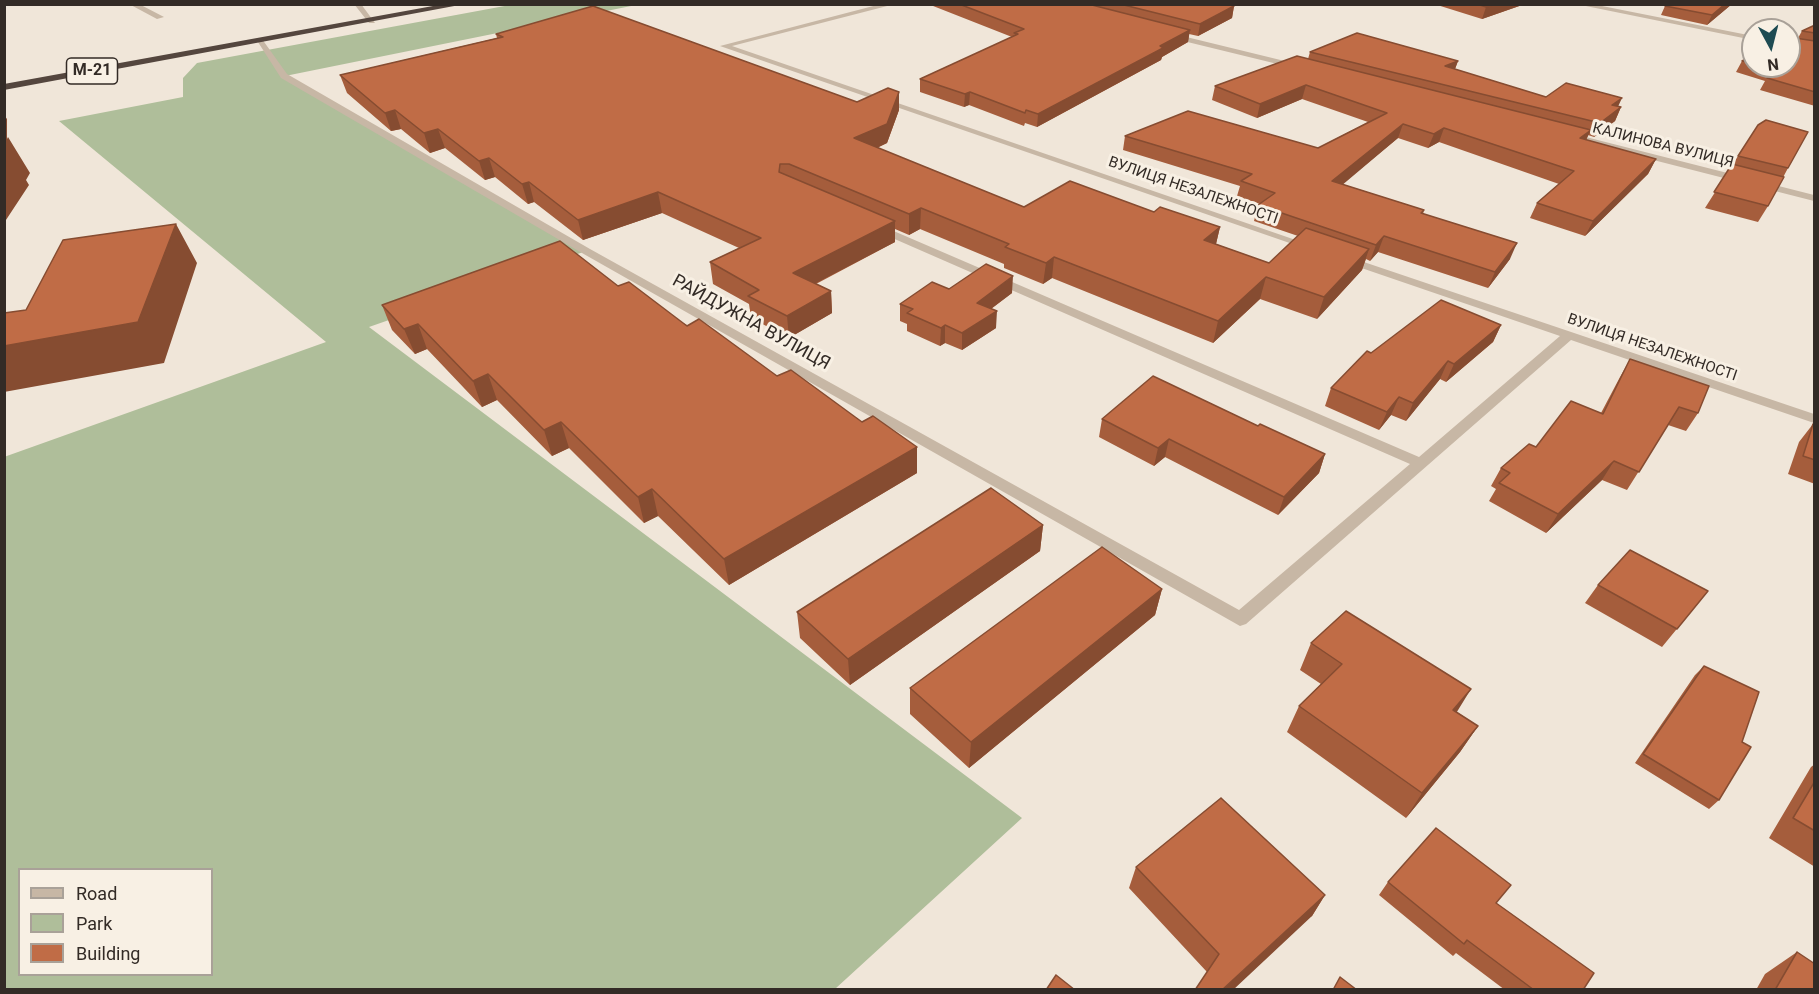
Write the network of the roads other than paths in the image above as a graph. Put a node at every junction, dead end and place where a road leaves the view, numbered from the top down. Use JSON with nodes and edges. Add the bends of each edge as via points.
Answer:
{"nodes":[{"id":1,"x":132,"y":4,"type":"edge"},
{"id":2,"x":357,"y":4,"type":"edge"},
{"id":3,"x":461,"y":4,"type":"edge"},
{"id":4,"x":892,"y":4,"type":"edge"},
{"id":5,"x":1579,"y":4,"type":"edge"},
{"id":6,"x":160,"y":17,"type":"dead end"},
{"id":7,"x":372,"y":21,"type":"junction"},
{"id":8,"x":1155,"y":31,"type":"edge"},
{"id":9,"x":1741,"y":36,"type":"edge"},
{"id":10,"x":259,"y":41,"type":"junction"},
{"id":11,"x":1305,"y":69,"type":"edge"},
{"id":12,"x":4,"y":87,"type":"edge"},
{"id":13,"x":1560,"y":133,"type":"edge"},
{"id":14,"x":1815,"y":198,"type":"edge"},
{"id":15,"x":863,"y":221,"type":"edge"},
{"id":16,"x":1322,"y":251,"type":"edge"},
{"id":17,"x":1333,"y":254,"type":"edge"},
{"id":18,"x":1569,"y":335,"type":"junction"},
{"id":19,"x":1815,"y":419,"type":"edge"},
{"id":20,"x":1420,"y":463,"type":"junction"}],
"edges":[{"from":1,"to":6,"type":"street"},
{"from":2,"to":7,"type":"street"},
{"from":3,"to":7,"type":"highway","number":"М-21"},
{"from":4,"to":16,"type":"street","name":"ВУЛИЦЯ НЕЗАЛЕЖНОСТІ","via":[[724,46]]},
{"from":5,"to":9,"type":"street"},
{"from":7,"to":10,"type":"highway","number":"М-21"},
{"from":8,"to":11,"type":"street"},
{"from":10,"to":12,"type":"highway","number":"М-21"},
{"from":10,"to":20,"type":"street","name":"РАЙДУЖНА ВУЛИЦЯ","via":[[284,76],[586,251],[1240,619]]},
{"from":13,"to":14,"type":"street","name":"КАЛИНОВА ВУЛИЦЯ"},
{"from":15,"to":20,"type":"street"},
{"from":17,"to":18,"type":"street","name":"ВУЛИЦЯ НЕЗАЛЕЖНОСТІ"},
{"from":18,"to":19,"type":"street","name":"ВУЛИЦЯ НЕЗАЛЕЖНОСТІ"},
{"from":18,"to":20,"type":"street"}]}
